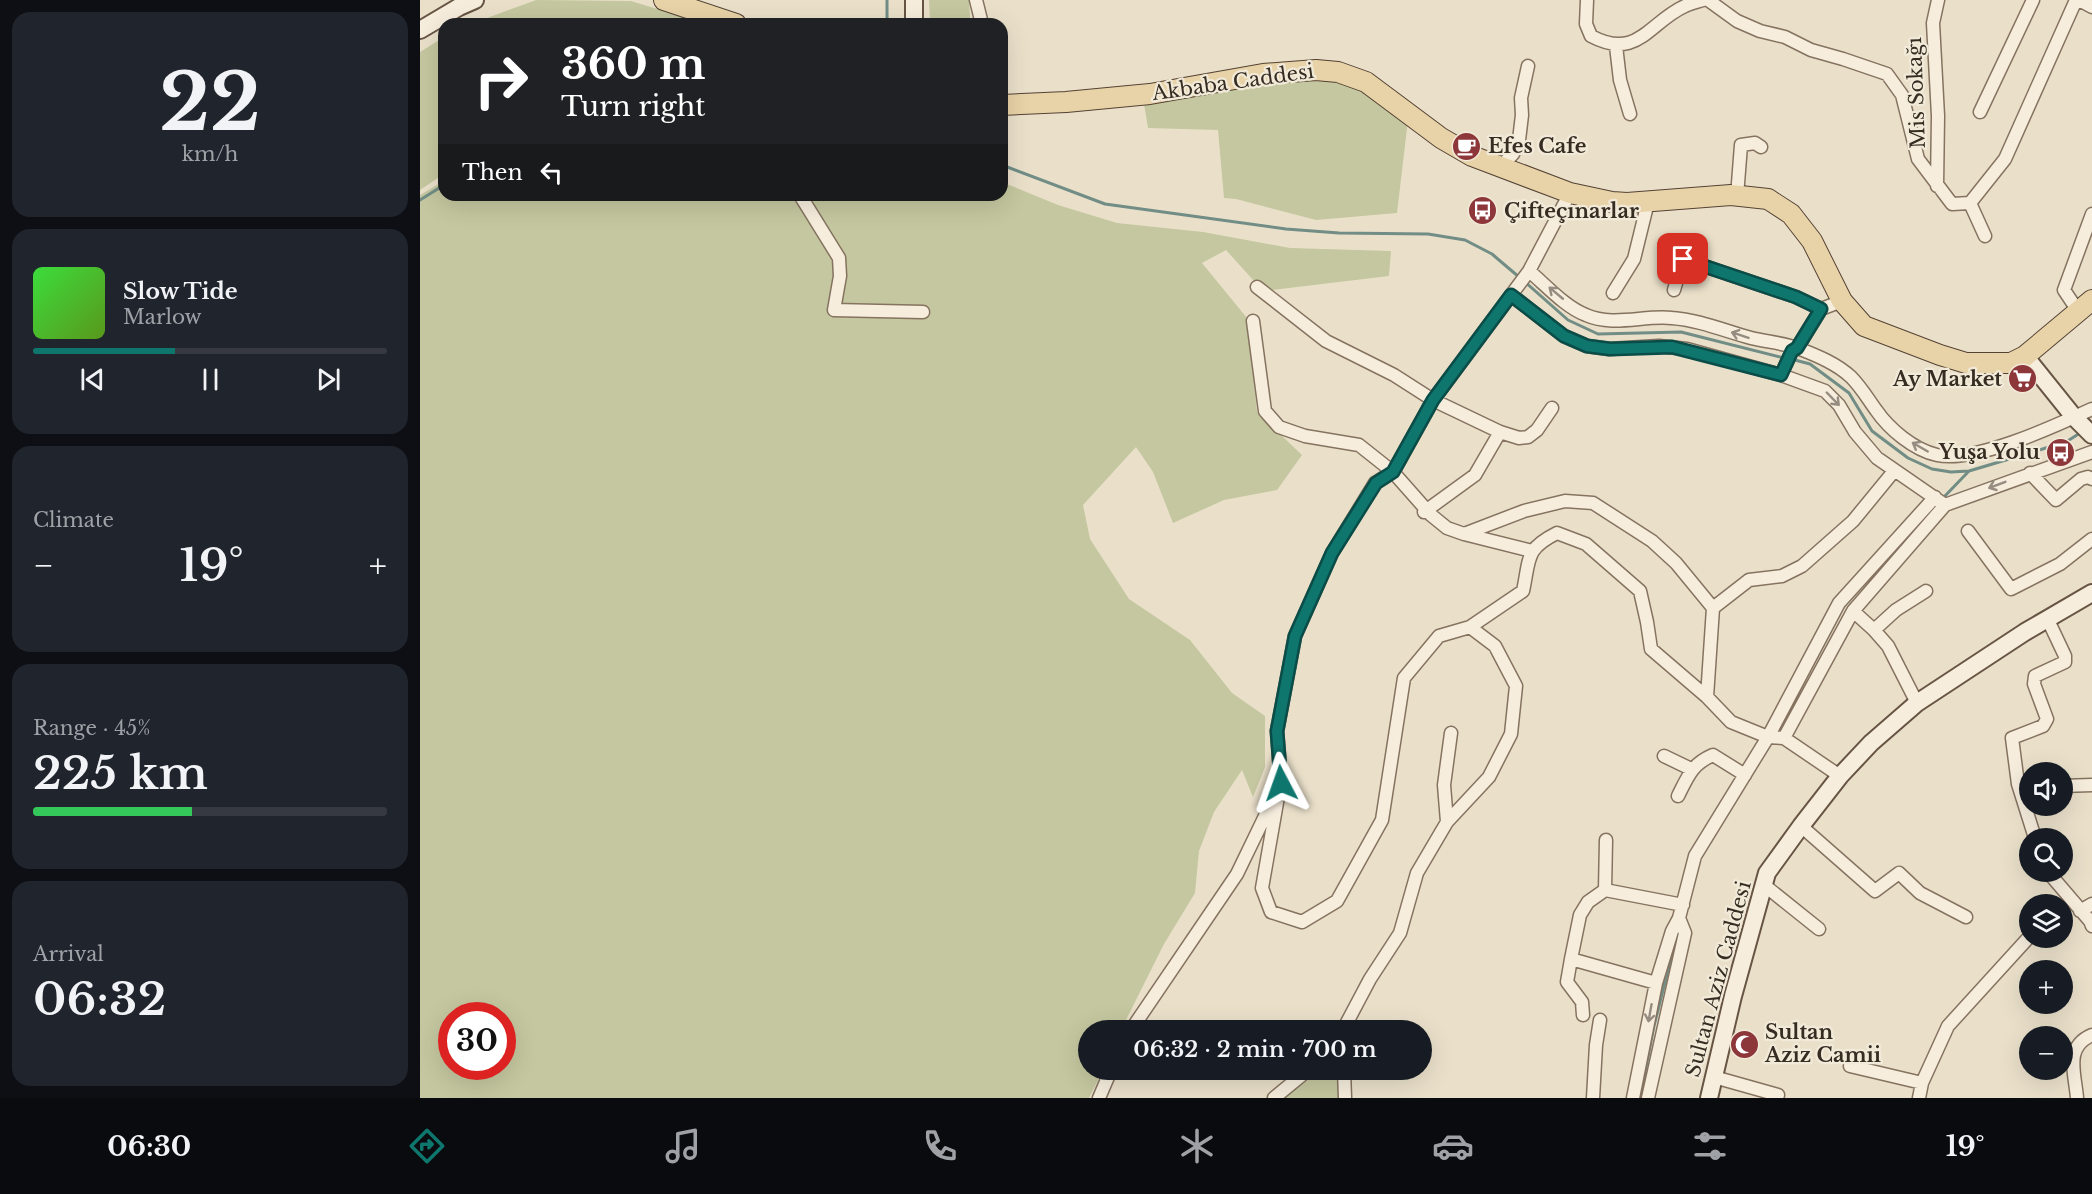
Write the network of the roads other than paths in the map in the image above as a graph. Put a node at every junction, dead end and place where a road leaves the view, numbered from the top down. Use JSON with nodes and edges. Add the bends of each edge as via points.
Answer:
{"nodes":[{"id":1,"x":475,"y":0,"type":"edge"},
{"id":2,"x":664,"y":0,"type":"edge"},
{"id":3,"x":914,"y":0,"type":"edge"},
{"id":4,"x":976,"y":0,"type":"edge"},
{"id":5,"x":1587,"y":0,"type":"edge"},
{"id":6,"x":1705,"y":0,"type":"edge"},
{"id":7,"x":1938,"y":0,"type":"edge"},
{"id":8,"x":2033,"y":0,"type":"edge"},
{"id":9,"x":2078,"y":0,"type":"edge"},
{"id":10,"x":689,"y":5,"type":"edge"},
{"id":11,"x":2092,"y":8,"type":"edge"},
{"id":12,"x":440,"y":18,"type":"edge"},
{"id":13,"x":721,"y":18,"type":"edge"},
{"id":14,"x":914,"y":18,"type":"edge"},
{"id":15,"x":980,"y":18,"type":"edge"},
{"id":16,"x":438,"y":19,"type":"edge"},
{"id":17,"x":420,"y":30,"type":"edge"},
{"id":18,"x":1616,"y":46,"type":"junction"},
{"id":19,"x":1528,"y":66,"type":"dead end"},
{"id":20,"x":1008,"y":105,"type":"edge"},
{"id":21,"x":1980,"y":112,"type":"dead end"},
{"id":22,"x":1630,"y":114,"type":"dead end"},
{"id":23,"x":1761,"y":147,"type":"dead end"},
{"id":24,"x":1499,"y":168,"type":"junction"},
{"id":25,"x":1937,"y":186,"type":"junction"},
{"id":26,"x":1570,"y":193,"type":"junction"},
{"id":27,"x":1737,"y":196,"type":"junction"},
{"id":28,"x":804,"y":201,"type":"edge"},
{"id":29,"x":1648,"y":202,"type":"junction"},
{"id":30,"x":1970,"y":203,"type":"junction"},
{"id":31,"x":2092,"y":214,"type":"edge"},
{"id":32,"x":1985,"y":236,"type":"dead end"},
{"id":33,"x":1527,"y":273,"type":"junction"},
{"id":34,"x":1257,"y":287,"type":"dead end"},
{"id":35,"x":1674,"y":290,"type":"dead end"},
{"id":36,"x":1613,"y":293,"type":"dead end"},
{"id":37,"x":1511,"y":294,"type":"junction"},
{"id":38,"x":1842,"y":301,"type":"junction"},
{"id":39,"x":2085,"y":306,"type":"edge"},
{"id":40,"x":1821,"y":309,"type":"junction"},
{"id":41,"x":923,"y":312,"type":"dead end"},
{"id":42,"x":1253,"y":321,"type":"dead end"},
{"id":43,"x":1794,"y":350,"type":"junction"},
{"id":44,"x":2025,"y":356,"type":"junction"},
{"id":45,"x":1782,"y":372,"type":"junction"},
{"id":46,"x":1433,"y":400,"type":"junction"},
{"id":47,"x":1552,"y":408,"type":"dead end"},
{"id":48,"x":2092,"y":409,"type":"edge"},
{"id":49,"x":2076,"y":419,"type":"junction"},
{"id":50,"x":1500,"y":432,"type":"junction"},
{"id":51,"x":2092,"y":435,"type":"edge"},
{"id":52,"x":2092,"y":452,"type":"edge"},
{"id":53,"x":1894,"y":471,"type":"junction"},
{"id":54,"x":1393,"y":472,"type":"junction"},
{"id":55,"x":2030,"y":473,"type":"junction"},
{"id":56,"x":2092,"y":479,"type":"edge"},
{"id":57,"x":1940,"y":501,"type":"junction"},
{"id":58,"x":1426,"y":512,"type":"junction"},
{"id":59,"x":1968,"y":531,"type":"dead end"},
{"id":60,"x":1464,"y":534,"type":"junction"},
{"id":61,"x":2092,"y":539,"type":"edge"},
{"id":62,"x":1532,"y":551,"type":"junction"},
{"id":63,"x":1926,"y":591,"type":"dead end"},
{"id":64,"x":2092,"y":593,"type":"edge"},
{"id":65,"x":1713,"y":608,"type":"junction"},
{"id":66,"x":1853,"y":611,"type":"junction"},
{"id":67,"x":2048,"y":620,"type":"junction"},
{"id":68,"x":1470,"y":627,"type":"junction"},
{"id":69,"x":1874,"y":630,"type":"junction"},
{"id":70,"x":1707,"y":697,"type":"junction"},
{"id":71,"x":1917,"y":703,"type":"junction"},
{"id":72,"x":1451,"y":733,"type":"dead end"},
{"id":73,"x":1768,"y":737,"type":"junction"},
{"id":74,"x":1784,"y":738,"type":"junction"},
{"id":75,"x":1664,"y":756,"type":"dead end"},
{"id":76,"x":2019,"y":767,"type":"edge"},
{"id":77,"x":1691,"y":770,"type":"junction"},
{"id":78,"x":1745,"y":775,"type":"junction"},
{"id":79,"x":1840,"y":776,"type":"junction"},
{"id":80,"x":1281,"y":783,"type":"junction"},
{"id":81,"x":2092,"y":785,"type":"edge"},
{"id":82,"x":2073,"y":786,"type":"edge"},
{"id":83,"x":1678,"y":796,"type":"dead end"},
{"id":84,"x":1447,"y":822,"type":"junction"},
{"id":85,"x":1800,"y":826,"type":"junction"},
{"id":86,"x":1606,"y":840,"type":"dead end"},
{"id":87,"x":1764,"y":885,"type":"junction"},
{"id":88,"x":1605,"y":890,"type":"junction"},
{"id":89,"x":2092,"y":904,"type":"edge"},
{"id":90,"x":2073,"y":906,"type":"edge"},
{"id":91,"x":2080,"y":910,"type":"junction"},
{"id":92,"x":1681,"y":911,"type":"junction"},
{"id":93,"x":1966,"y":917,"type":"dead end"},
{"id":94,"x":2092,"y":926,"type":"edge"},
{"id":95,"x":1819,"y":929,"type":"dead end"},
{"id":96,"x":2019,"y":948,"type":"edge"},
{"id":97,"x":1570,"y":959,"type":"junction"},
{"id":98,"x":1656,"y":983,"type":"junction"},
{"id":99,"x":1583,"y":1015,"type":"dead end"},
{"id":100,"x":1138,"y":1020,"type":"edge"},
{"id":101,"x":1348,"y":1020,"type":"edge"},
{"id":102,"x":1600,"y":1020,"type":"dead end"},
{"id":103,"x":2092,"y":1035,"type":"edge"},
{"id":104,"x":1850,"y":1066,"type":"dead end"},
{"id":105,"x":1714,"y":1077,"type":"junction"},
{"id":106,"x":1107,"y":1080,"type":"edge"},
{"id":107,"x":1296,"y":1080,"type":"edge"},
{"id":108,"x":1344,"y":1080,"type":"edge"},
{"id":109,"x":1922,"y":1083,"type":"junction"},
{"id":110,"x":1778,"y":1095,"type":"dead end"},
{"id":111,"x":1099,"y":1098,"type":"edge"},
{"id":112,"x":1274,"y":1098,"type":"edge"},
{"id":113,"x":1345,"y":1098,"type":"edge"},
{"id":114,"x":1593,"y":1098,"type":"edge"},
{"id":115,"x":1633,"y":1098,"type":"edge"},
{"id":116,"x":1648,"y":1098,"type":"edge"},
{"id":117,"x":1709,"y":1098,"type":"edge"},
{"id":118,"x":1920,"y":1098,"type":"edge"},
{"id":119,"x":2077,"y":1098,"type":"edge"}],
"edges":[{"from":1,"to":12,"type":"street"},
{"from":2,"to":10,"type":"main road"},
{"from":3,"to":14,"type":"street"},
{"from":4,"to":15,"type":"street"},
{"from":5,"to":18,"type":"street","via":[[1586,24],[1591,36]]},
{"from":6,"to":18,"type":"street","via":[[1684,6],[1642,38]]},
{"from":6,"to":25,"type":"street","via":[[1760,32],[1785,37],[1811,50],[1887,74],[1902,96],[1917,159]]},
{"from":7,"to":25,"type":"street","name":"Mis Sokağı","via":[[1933,22]]},
{"from":8,"to":21,"type":"street"},
{"from":9,"to":11,"type":"street"},
{"from":9,"to":30,"type":"street","via":[[2005,159]]},
{"from":10,"to":13,"type":"main road"},
{"from":16,"to":17,"type":"street"},
{"from":18,"to":22,"type":"street"},
{"from":19,"to":24,"type":"street","via":[[1521,98],[1519,140],[1513,154]]},
{"from":20,"to":24,"type":"main road","name":"Akbaba Caddesi","via":[[1150,94],[1263,74],[1338,72],[1366,82],[1441,138]]},
{"from":23,"to":27,"type":"street","via":[[1755,143],[1741,146]]},
{"from":24,"to":26,"type":"main road","name":"Akbaba Caddesi"},
{"from":25,"to":30,"type":"street","via":[[1952,204]]},
{"from":26,"to":29,"type":"main road","name":"Akbaba Caddesi","via":[[1612,202]]},
{"from":26,"to":33,"type":"street"},
{"from":27,"to":29,"type":"main road","name":"Akbaba Caddesi"},
{"from":27,"to":38,"type":"main road","name":"Akbaba Caddesi","via":[[1768,200],[1791,214],[1812,241]]},
{"from":28,"to":41,"type":"street","via":[[839,258],[834,310]]},
{"from":29,"to":36,"type":"street","via":[[1634,259]]},
{"from":30,"to":32,"type":"street"},
{"from":31,"to":39,"type":"street","via":[[2064,290]]},
{"from":33,"to":37,"type":"street"},
{"from":43,"to":33,"type":"street","one_way":true,"via":[[1682,319],[1594,318],[1574,309]]},
{"from":34,"to":46,"type":"street","via":[[1326,341],[1394,375]]},
{"from":35,"to":40,"type":"street","via":[[1683,259]]},
{"from":37,"to":45,"type":"street","via":[[1564,336],[1587,346],[1672,347]]},
{"from":37,"to":46,"type":"street"},
{"from":38,"to":40,"type":"street"},
{"from":38,"to":44,"type":"main road","name":"Akbaba Caddesi","via":[[1864,326],[1966,363],[2011,363]]},
{"from":39,"to":44,"type":"main road","name":"Akbaba Caddesi"},
{"from":40,"to":43,"type":"street"},
{"from":42,"to":54,"type":"street","via":[[1264,411],[1279,427],[1305,436],[1359,445]]},
{"from":43,"to":45,"type":"street"},
{"from":49,"to":43,"type":"street","one_way":true,"via":[[1982,452],[1938,455],[1922,450],[1895,430],[1840,368]]},
{"from":44,"to":49,"type":"street"},
{"from":45,"to":53,"type":"street","one_way":true,"via":[[1825,391],[1877,458]]},
{"from":46,"to":50,"type":"street"},
{"from":46,"to":54,"type":"street"},
{"from":47,"to":50,"type":"street","via":[[1528,437]]},
{"from":48,"to":49,"type":"street"},
{"from":49,"to":51,"type":"street"},
{"from":50,"to":58,"type":"street","via":[[1475,475]]},
{"from":52,"to":55,"type":"street"},
{"from":53,"to":57,"type":"street"},
{"from":53,"to":65,"type":"street","via":[[1853,521],[1802,566],[1782,576],[1749,580]]},
{"from":54,"to":58,"type":"street"},
{"from":54,"to":80,"type":"street","via":[[1376,483],[1332,553],[1295,636],[1277,731]]},
{"from":55,"to":56,"type":"street","via":[[2056,500],[2080,479]]},
{"from":55,"to":57,"type":"street","one_way":true},
{"from":57,"to":66,"type":"street"},
{"from":57,"to":73,"type":"street","via":[[1839,603]]},
{"from":58,"to":60,"type":"street","via":[[1447,528]]},
{"from":59,"to":61,"type":"street","via":[[2011,589],[2060,564]]},
{"from":60,"to":62,"type":"street"},
{"from":60,"to":65,"type":"street","via":[[1524,511],[1565,501],[1593,504],[1652,541]]},
{"from":62,"to":68,"type":"street","via":[[1523,591]]},
{"from":62,"to":70,"type":"street","via":[[1540,541],[1557,533],[1586,544],[1640,591],[1651,649]]},
{"from":63,"to":69,"type":"street"},
{"from":64,"to":67,"type":"street","name":"Sultan Aziz Caddesi"},
{"from":65,"to":70,"type":"street"},
{"from":66,"to":69,"type":"street"},
{"from":66,"to":74,"type":"street"},
{"from":67,"to":71,"type":"street","name":"Sultan Aziz Caddesi"},
{"from":67,"to":76,"type":"street","via":[[2065,662],[2036,676],[2034,684],[2047,719],[2043,726],[2012,738]]},
{"from":68,"to":80,"type":"street","via":[[1439,636],[1404,678],[1382,820],[1337,900],[1302,922],[1271,912],[1262,888]]},
{"from":68,"to":84,"type":"street","via":[[1495,646],[1516,686],[1510,734],[1489,777]]},
{"from":69,"to":71,"type":"street","via":[[1888,646]]},
{"from":70,"to":73,"type":"street","via":[[1731,722]]},
{"from":71,"to":79,"type":"street","name":"Sultan Aziz Caddesi"},
{"from":72,"to":84,"type":"street","via":[[1444,785]]},
{"from":73,"to":74,"type":"street"},
{"from":73,"to":78,"type":"street"},
{"from":74,"to":79,"type":"street"},
{"from":75,"to":77,"type":"street"},
{"from":77,"to":78,"type":"street","via":[[1713,755]]},
{"from":77,"to":83,"type":"street"},
{"from":78,"to":92,"type":"street","via":[[1695,856]]},
{"from":79,"to":85,"type":"street","name":"Sultan Aziz Caddesi"},
{"from":80,"to":100,"type":"street","via":[[1236,874]]},
{"from":81,"to":82,"type":"street"},
{"from":84,"to":101,"type":"street","via":[[1417,873],[1400,933]]},
{"from":85,"to":87,"type":"street","name":"Sultan Aziz Caddesi","via":[[1767,873]]},
{"from":85,"to":93,"type":"street","via":[[1875,891],[1899,873],[1920,893]]},
{"from":86,"to":88,"type":"street"},
{"from":87,"to":95,"type":"street"},
{"from":87,"to":105,"type":"street","name":"Sultan Aziz Caddesi"},
{"from":88,"to":92,"type":"street"},
{"from":88,"to":97,"type":"street","via":[[1588,902],[1580,915]]},
{"from":89,"to":91,"type":"street"},
{"from":90,"to":91,"type":"street"},
{"from":91,"to":94,"type":"street"},
{"from":92,"to":98,"type":"street"},
{"from":92,"to":116,"type":"street","via":[[1685,933]]},
{"from":96,"to":109,"type":"street","via":[[1948,1026]]},
{"from":97,"to":98,"type":"street"},
{"from":97,"to":99,"type":"street","via":[[1567,982],[1582,1002]]},
{"from":98,"to":115,"type":"street","one_way":true},
{"from":102,"to":114,"type":"street"},
{"from":103,"to":119,"type":"street","via":[[2081,1040],[2073,1055]]},
{"from":104,"to":109,"type":"street"},
{"from":105,"to":110,"type":"street"},
{"from":105,"to":117,"type":"street","name":"Sultan Aziz Caddesi"},
{"from":106,"to":111,"type":"street"},
{"from":107,"to":112,"type":"street"},
{"from":108,"to":113,"type":"street"},
{"from":109,"to":118,"type":"street"}]}
